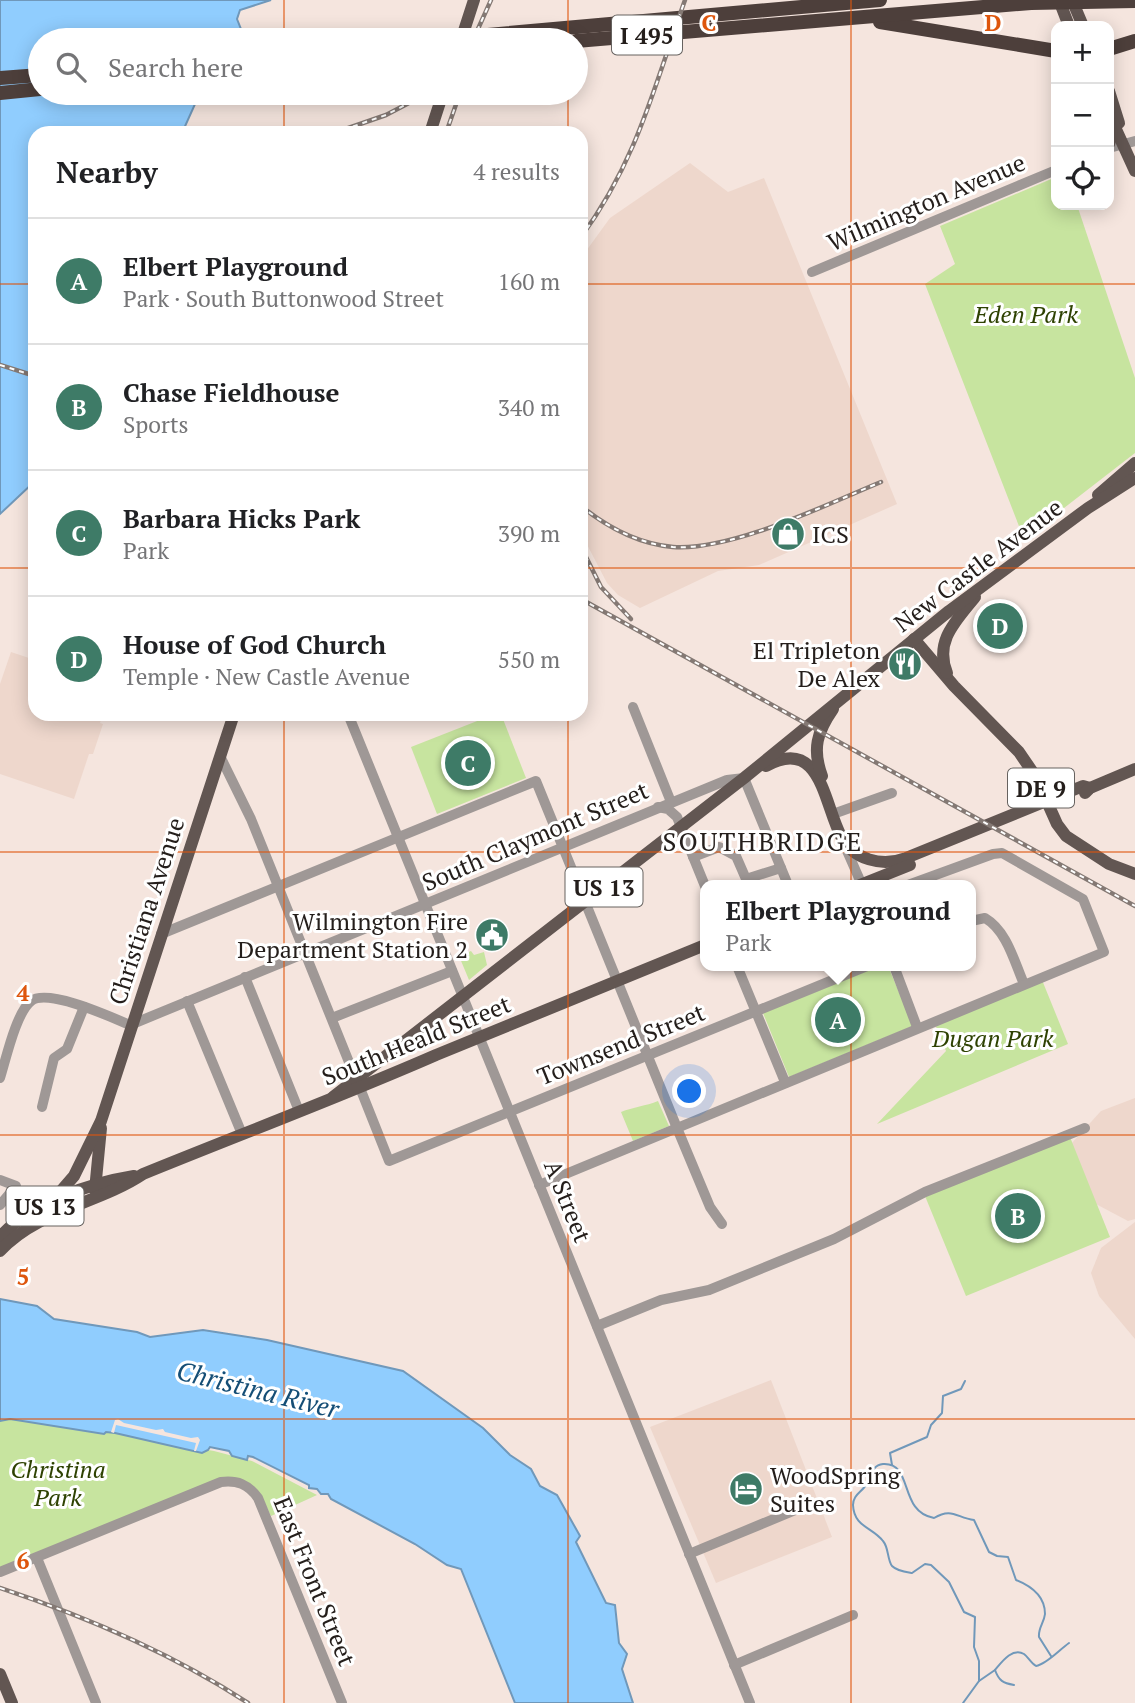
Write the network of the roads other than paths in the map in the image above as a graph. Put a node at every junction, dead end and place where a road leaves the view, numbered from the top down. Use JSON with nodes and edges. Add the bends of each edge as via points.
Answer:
{"nodes":[{"id":1,"x":474,"y":0,"type":"edge"},
{"id":2,"x":880,"y":0,"type":"edge"},
{"id":3,"x":1059,"y":0,"type":"edge"},
{"id":4,"x":1072,"y":0,"type":"edge"},
{"id":5,"x":1103,"y":1,"type":"edge"},
{"id":6,"x":1135,"y":1,"type":"edge"},
{"id":7,"x":1067,"y":21,"type":"edge"},
{"id":8,"x":1081,"y":21,"type":"edge"},
{"id":9,"x":717,"y":22,"type":"junction"},
{"id":10,"x":819,"y":22,"type":"junction"},
{"id":11,"x":465,"y":28,"type":"edge"},
{"id":12,"x":588,"y":30,"type":"edge"},
{"id":13,"x":588,"y":39,"type":"edge"},
{"id":14,"x":1135,"y":41,"type":"edge"},
{"id":15,"x":1114,"y":47,"type":"edge"},
{"id":16,"x":1051,"y":50,"type":"edge"},
{"id":17,"x":28,"y":76,"type":"edge"},
{"id":18,"x":0,"y":78,"type":"edge"},
{"id":19,"x":28,"y":90,"type":"edge"},
{"id":20,"x":0,"y":93,"type":"edge"},
{"id":21,"x":1114,"y":103,"type":"edge"},
{"id":22,"x":439,"y":105,"type":"edge"},
{"id":23,"x":1114,"y":121,"type":"edge"},
{"id":24,"x":432,"y":126,"type":"edge"},
{"id":25,"x":1130,"y":142,"type":"edge"},
{"id":26,"x":1135,"y":171,"type":"edge"},
{"id":27,"x":1051,"y":172,"type":"edge"},
{"id":28,"x":812,"y":272,"type":"dead end"},
{"id":29,"x":1135,"y":463,"type":"edge"},
{"id":30,"x":1135,"y":478,"type":"edge"},
{"id":31,"x":1088,"y":508,"type":"junction"},
{"id":32,"x":987,"y":582,"type":"junction"},
{"id":33,"x":914,"y":639,"type":"junction"},
{"id":34,"x":954,"y":686,"type":"junction"},
{"id":35,"x":837,"y":703,"type":"junction"},
{"id":36,"x":633,"y":706,"type":"dead end"},
{"id":37,"x":232,"y":721,"type":"edge"},
{"id":38,"x":351,"y":721,"type":"edge"},
{"id":39,"x":220,"y":756,"type":"junction"},
{"id":40,"x":1135,"y":769,"type":"edge"},
{"id":41,"x":1135,"y":775,"type":"edge"},
{"id":42,"x":1118,"y":777,"type":"junction"},
{"id":43,"x":744,"y":778,"type":"junction"},
{"id":44,"x":892,"y":793,"type":"dead end"},
{"id":45,"x":671,"y":802,"type":"junction"},
{"id":46,"x":657,"y":807,"type":"junction"},
{"id":47,"x":832,"y":810,"type":"junction"},
{"id":48,"x":681,"y":827,"type":"junction"},
{"id":49,"x":839,"y":833,"type":"junction"},
{"id":50,"x":398,"y":838,"type":"junction"},
{"id":51,"x":564,"y":848,"type":"junction"},
{"id":52,"x":693,"y":857,"type":"junction"},
{"id":53,"x":907,"y":862,"type":"junction"},
{"id":54,"x":781,"y":868,"type":"junction"},
{"id":55,"x":1135,"y":874,"type":"edge"},
{"id":56,"x":703,"y":880,"type":"edge"},
{"id":57,"x":786,"y":880,"type":"edge"},
{"id":58,"x":860,"y":880,"type":"edge"},
{"id":59,"x":872,"y":880,"type":"edge"},
{"id":60,"x":921,"y":880,"type":"edge"},
{"id":61,"x":278,"y":887,"type":"junction"},
{"id":62,"x":584,"y":902,"type":"junction"},
{"id":63,"x":426,"y":904,"type":"junction"},
{"id":64,"x":976,"y":920,"type":"edge"},
{"id":65,"x":160,"y":934,"type":"junction"},
{"id":66,"x":700,"y":947,"type":"edge"},
{"id":67,"x":305,"y":954,"type":"junction"},
{"id":68,"x":453,"y":971,"type":"junction"},
{"id":69,"x":739,"y":971,"type":"edge"},
{"id":70,"x":855,"y":971,"type":"edge"},
{"id":71,"x":896,"y":971,"type":"edge"},
{"id":72,"x":245,"y":977,"type":"junction"},
{"id":73,"x":617,"y":982,"type":"junction"},
{"id":74,"x":1024,"y":984,"type":"junction"},
{"id":75,"x":463,"y":996,"type":"junction"},
{"id":76,"x":187,"y":1001,"type":"junction"},
{"id":77,"x":84,"y":1007,"type":"junction"},
{"id":78,"x":756,"y":1012,"type":"junction"},
{"id":79,"x":332,"y":1018,"type":"junction"},
{"id":80,"x":130,"y":1025,"type":"junction"},
{"id":81,"x":917,"y":1027,"type":"junction"},
{"id":82,"x":411,"y":1037,"type":"junction"},
{"id":83,"x":480,"y":1037,"type":"junction"},
{"id":84,"x":647,"y":1055,"type":"junction"},
{"id":85,"x":416,"y":1064,"type":"junction"},
{"id":86,"x":0,"y":1078,"type":"edge"},
{"id":87,"x":785,"y":1082,"type":"junction"},
{"id":88,"x":358,"y":1083,"type":"junction"},
{"id":89,"x":41,"y":1107,"type":"dead end"},
{"id":90,"x":299,"y":1111,"type":"junction"},
{"id":91,"x":510,"y":1112,"type":"junction"},
{"id":92,"x":100,"y":1121,"type":"junction"},
{"id":93,"x":677,"y":1128,"type":"junction"},
{"id":94,"x":1085,"y":1128,"type":"dead end"},
{"id":95,"x":242,"y":1134,"type":"junction"},
{"id":96,"x":92,"y":1137,"type":"junction"},
{"id":97,"x":98,"y":1150,"type":"junction"},
{"id":98,"x":144,"y":1174,"type":"junction"},
{"id":99,"x":0,"y":1180,"type":"edge"},
{"id":100,"x":539,"y":1185,"type":"junction"},
{"id":101,"x":93,"y":1190,"type":"junction"},
{"id":102,"x":0,"y":1205,"type":"edge"},
{"id":103,"x":36,"y":1209,"type":"junction"},
{"id":104,"x":722,"y":1224,"type":"dead end"},
{"id":105,"x":0,"y":1237,"type":"edge"},
{"id":106,"x":0,"y":1250,"type":"edge"},
{"id":107,"x":597,"y":1326,"type":"junction"},
{"id":108,"x":810,"y":1504,"type":"dead end"},
{"id":109,"x":690,"y":1554,"type":"junction"},
{"id":110,"x":37,"y":1558,"type":"junction"},
{"id":111,"x":0,"y":1572,"type":"edge"},
{"id":112,"x":852,"y":1615,"type":"dead end"},
{"id":113,"x":734,"y":1665,"type":"junction"},
{"id":114,"x":0,"y":1674,"type":"edge"},
{"id":115,"x":9,"y":1702,"type":"edge"},
{"id":116,"x":96,"y":1703,"type":"edge"},
{"id":117,"x":342,"y":1703,"type":"edge"},
{"id":118,"x":750,"y":1703,"type":"edge"}],
"edges":[{"from":1,"to":11,"type":"main road"},
{"from":2,"to":9,"type":"highway","number":"I 495"},
{"from":3,"to":7,"type":"main road"},
{"from":4,"to":8,"type":"main road"},
{"from":5,"to":6,"type":"highway","number":"I 495"},
{"from":5,"to":10,"type":"highway","number":"I 495"},
{"from":9,"to":10,"type":"highway","number":"I 495"},
{"from":9,"to":12,"type":"highway","number":"I 495"},
{"from":9,"to":13,"type":"highway","number":"I 495"},
{"from":10,"to":16,"type":"highway","via":[[898,24]]},
{"from":14,"to":15,"type":"highway"},
{"from":17,"to":18,"type":"highway"},
{"from":19,"to":20,"type":"highway"},
{"from":21,"to":25,"type":"main road"},
{"from":22,"to":24,"type":"main road"},
{"from":23,"to":25,"type":"main road"},
{"from":25,"to":26,"type":"main road"},
{"from":27,"to":28,"type":"street","name":"Wilmington Avenue"},
{"from":29,"to":31,"type":"main road","name":"New Castle Avenue","number":"DE 9"},
{"from":30,"to":31,"type":"main road","name":"New Castle Avenue","number":"DE 9"},
{"from":31,"to":32,"type":"main road","name":"New Castle Avenue","number":"DE 9"},
{"from":32,"to":33,"type":"main road","name":"New Castle Avenue","number":"DE 9"},
{"from":32,"to":34,"type":"main road","number":"DE 9","via":[[944,640],[943,661]]},
{"from":33,"to":34,"type":"main road"},
{"from":33,"to":35,"type":"main road","name":"New Castle Avenue","number":"DE 9"},
{"from":34,"to":55,"type":"main road","number":"DE 9","via":[[1019,752],[1066,836],[1109,864]]},
{"from":35,"to":43,"type":"main road","name":"New Castle Avenue","number":"DE 9"},
{"from":35,"to":47,"type":"main road","via":[[819,731],[815,751]]},
{"from":36,"to":45,"type":"street"},
{"from":37,"to":39,"type":"main road","name":"Christiana Avenue"},
{"from":38,"to":50,"type":"street","name":"A Street"},
{"from":39,"to":61,"type":"street"},
{"from":39,"to":65,"type":"main road","name":"Christiana Avenue"},
{"from":40,"to":42,"type":"main road"},
{"from":41,"to":42,"type":"main road"},
{"from":42,"to":53,"type":"main road"},
{"from":43,"to":45,"type":"street","name":"South Claymont Street"},
{"from":43,"to":47,"type":"main road","number":"US 13","via":[[780,759],[800,760],[816,774]]},
{"from":43,"to":48,"type":"main road","name":"New Castle Avenue","number":"US 13"},
{"from":43,"to":54,"type":"street"},
{"from":44,"to":47,"type":"street"},
{"from":45,"to":46,"type":"street","name":"South Claymont Street"},
{"from":46,"to":48,"type":"street","via":[[675,814]]},
{"from":46,"to":51,"type":"street","name":"South Claymont Street"},
{"from":47,"to":49,"type":"main road","number":"US 13"},
{"from":48,"to":52,"type":"street"},
{"from":48,"to":62,"type":"main road","name":"New Castle Avenue","number":"US 13"},
{"from":49,"to":53,"type":"main road","via":[[849,847],[869,860]]},
{"from":49,"to":58,"type":"street"},
{"from":50,"to":51,"type":"street","via":[[537,781]]},
{"from":50,"to":61,"type":"street"},
{"from":50,"to":63,"type":"street","name":"A Street"},
{"from":51,"to":62,"type":"street"},
{"from":51,"to":63,"type":"street","name":"South Claymont Street"},
{"from":52,"to":54,"type":"street","via":[[719,847],[736,856],[746,879]]},
{"from":52,"to":56,"type":"street"},
{"from":53,"to":59,"type":"main road"},
{"from":54,"to":57,"type":"street"},
{"from":60,"to":74,"type":"street","via":[[1002,853],[1083,899],[1104,952]]},
{"from":61,"to":65,"type":"street"},
{"from":61,"to":67,"type":"street"},
{"from":62,"to":73,"type":"street"},
{"from":62,"to":75,"type":"main road","name":"New Castle Avenue","number":"US 13"},
{"from":63,"to":67,"type":"street","name":"South Claymont Street"},
{"from":63,"to":68,"type":"street","name":"A Street"},
{"from":64,"to":74,"type":"street","via":[[994,923],[1003,935]]},
{"from":65,"to":80,"type":"main road","name":"Christiana Avenue"},
{"from":66,"to":73,"type":"main road","name":"South Heald Street","number":"US 13"},
{"from":67,"to":72,"type":"street","name":"South Claymont Street"},
{"from":67,"to":79,"type":"street"},
{"from":68,"to":75,"type":"street","name":"A Street"},
{"from":68,"to":79,"type":"street"},
{"from":69,"to":78,"type":"street"},
{"from":70,"to":78,"type":"street","name":"Townsend Street"},
{"from":71,"to":81,"type":"street"},
{"from":72,"to":76,"type":"street","name":"South Claymont Street"},
{"from":72,"to":90,"type":"street"},
{"from":73,"to":83,"type":"main road","name":"South Heald Street","number":"US 13"},
{"from":73,"to":84,"type":"street"},
{"from":74,"to":81,"type":"street"},
{"from":75,"to":82,"type":"main road","name":"New Castle Avenue","number":"US 13"},
{"from":75,"to":83,"type":"street","name":"A Street"},
{"from":76,"to":80,"type":"street","name":"South Claymont Street"},
{"from":76,"to":95,"type":"street"},
{"from":77,"to":80,"type":"street"},
{"from":77,"to":86,"type":"street","via":[[44,996],[30,1002],[21,1015]]},
{"from":77,"to":89,"type":"street","via":[[67,1049],[54,1058]]},
{"from":78,"to":84,"type":"street","name":"Townsend Street"},
{"from":78,"to":87,"type":"street"},
{"from":79,"to":88,"type":"street"},
{"from":80,"to":92,"type":"main road","name":"Christiana Avenue"},
{"from":81,"to":87,"type":"street"},
{"from":82,"to":85,"type":"main road","via":[[397,1055],[405,1065]]},
{"from":82,"to":88,"type":"main road","name":"New Castle Avenue","number":"US 13"},
{"from":83,"to":85,"type":"main road","name":"South Heald Street","number":"US 13"},
{"from":83,"to":91,"type":"street","name":"A Street"},
{"from":84,"to":91,"type":"street","name":"Townsend Street"},
{"from":84,"to":93,"type":"street"},
{"from":85,"to":88,"type":"main road","name":"South Heald Street","number":"US 13"},
{"from":87,"to":93,"type":"street"},
{"from":88,"to":90,"type":"main road","name":"South Heald Street","number":"US 13"},
{"from":88,"to":91,"type":"street","name":"Townsend Street","via":[[389,1161]]},
{"from":90,"to":95,"type":"main road","name":"South Heald Street","number":"US 13"},
{"from":91,"to":100,"type":"street","name":"A Street"},
{"from":92,"to":96,"type":"main road","name":"Christiana Avenue"},
{"from":92,"to":97,"type":"main road","name":"Christiana Avenue"},
{"from":93,"to":100,"type":"street"},
{"from":93,"to":104,"type":"street","via":[[710,1207]]},
{"from":94,"to":107,"type":"street","via":[[925,1192],[834,1239],[709,1290],[661,1300]]},
{"from":95,"to":98,"type":"main road","name":"South Heald Street","number":"US 13"},
{"from":96,"to":101,"type":"main road","name":"Christiana Avenue"},
{"from":96,"to":103,"type":"main road","via":[[68,1184]]},
{"from":97,"to":98,"type":"main road","via":[[108,1171]]},
{"from":97,"to":101,"type":"main road","name":"Christiana Avenue"},
{"from":98,"to":101,"type":"main road","name":"South Heald Street","number":"US 13"},
{"from":99,"to":102,"type":"street","via":[[16,1186]]},
{"from":100,"to":107,"type":"street","name":"A Street"},
{"from":101,"to":103,"type":"main road","name":"South Heald Street","number":"US 13"},
{"from":101,"to":106,"type":"main road","name":"South Heald Street","number":"US 13","via":[[30,1225]]},
{"from":103,"to":105,"type":"main road","name":"South Heald Street","number":"US 13"},
{"from":107,"to":109,"type":"street","name":"A Street"},
{"from":108,"to":109,"type":"street"},
{"from":109,"to":113,"type":"street","name":"A Street"},
{"from":110,"to":111,"type":"street"},
{"from":110,"to":116,"type":"street"},
{"from":110,"to":117,"type":"street","name":"East Front Street","via":[[221,1482],[240,1483],[258,1497]]},
{"from":112,"to":113,"type":"street"},
{"from":113,"to":118,"type":"street","name":"A Street"},
{"from":114,"to":115,"type":"main road"}]}
